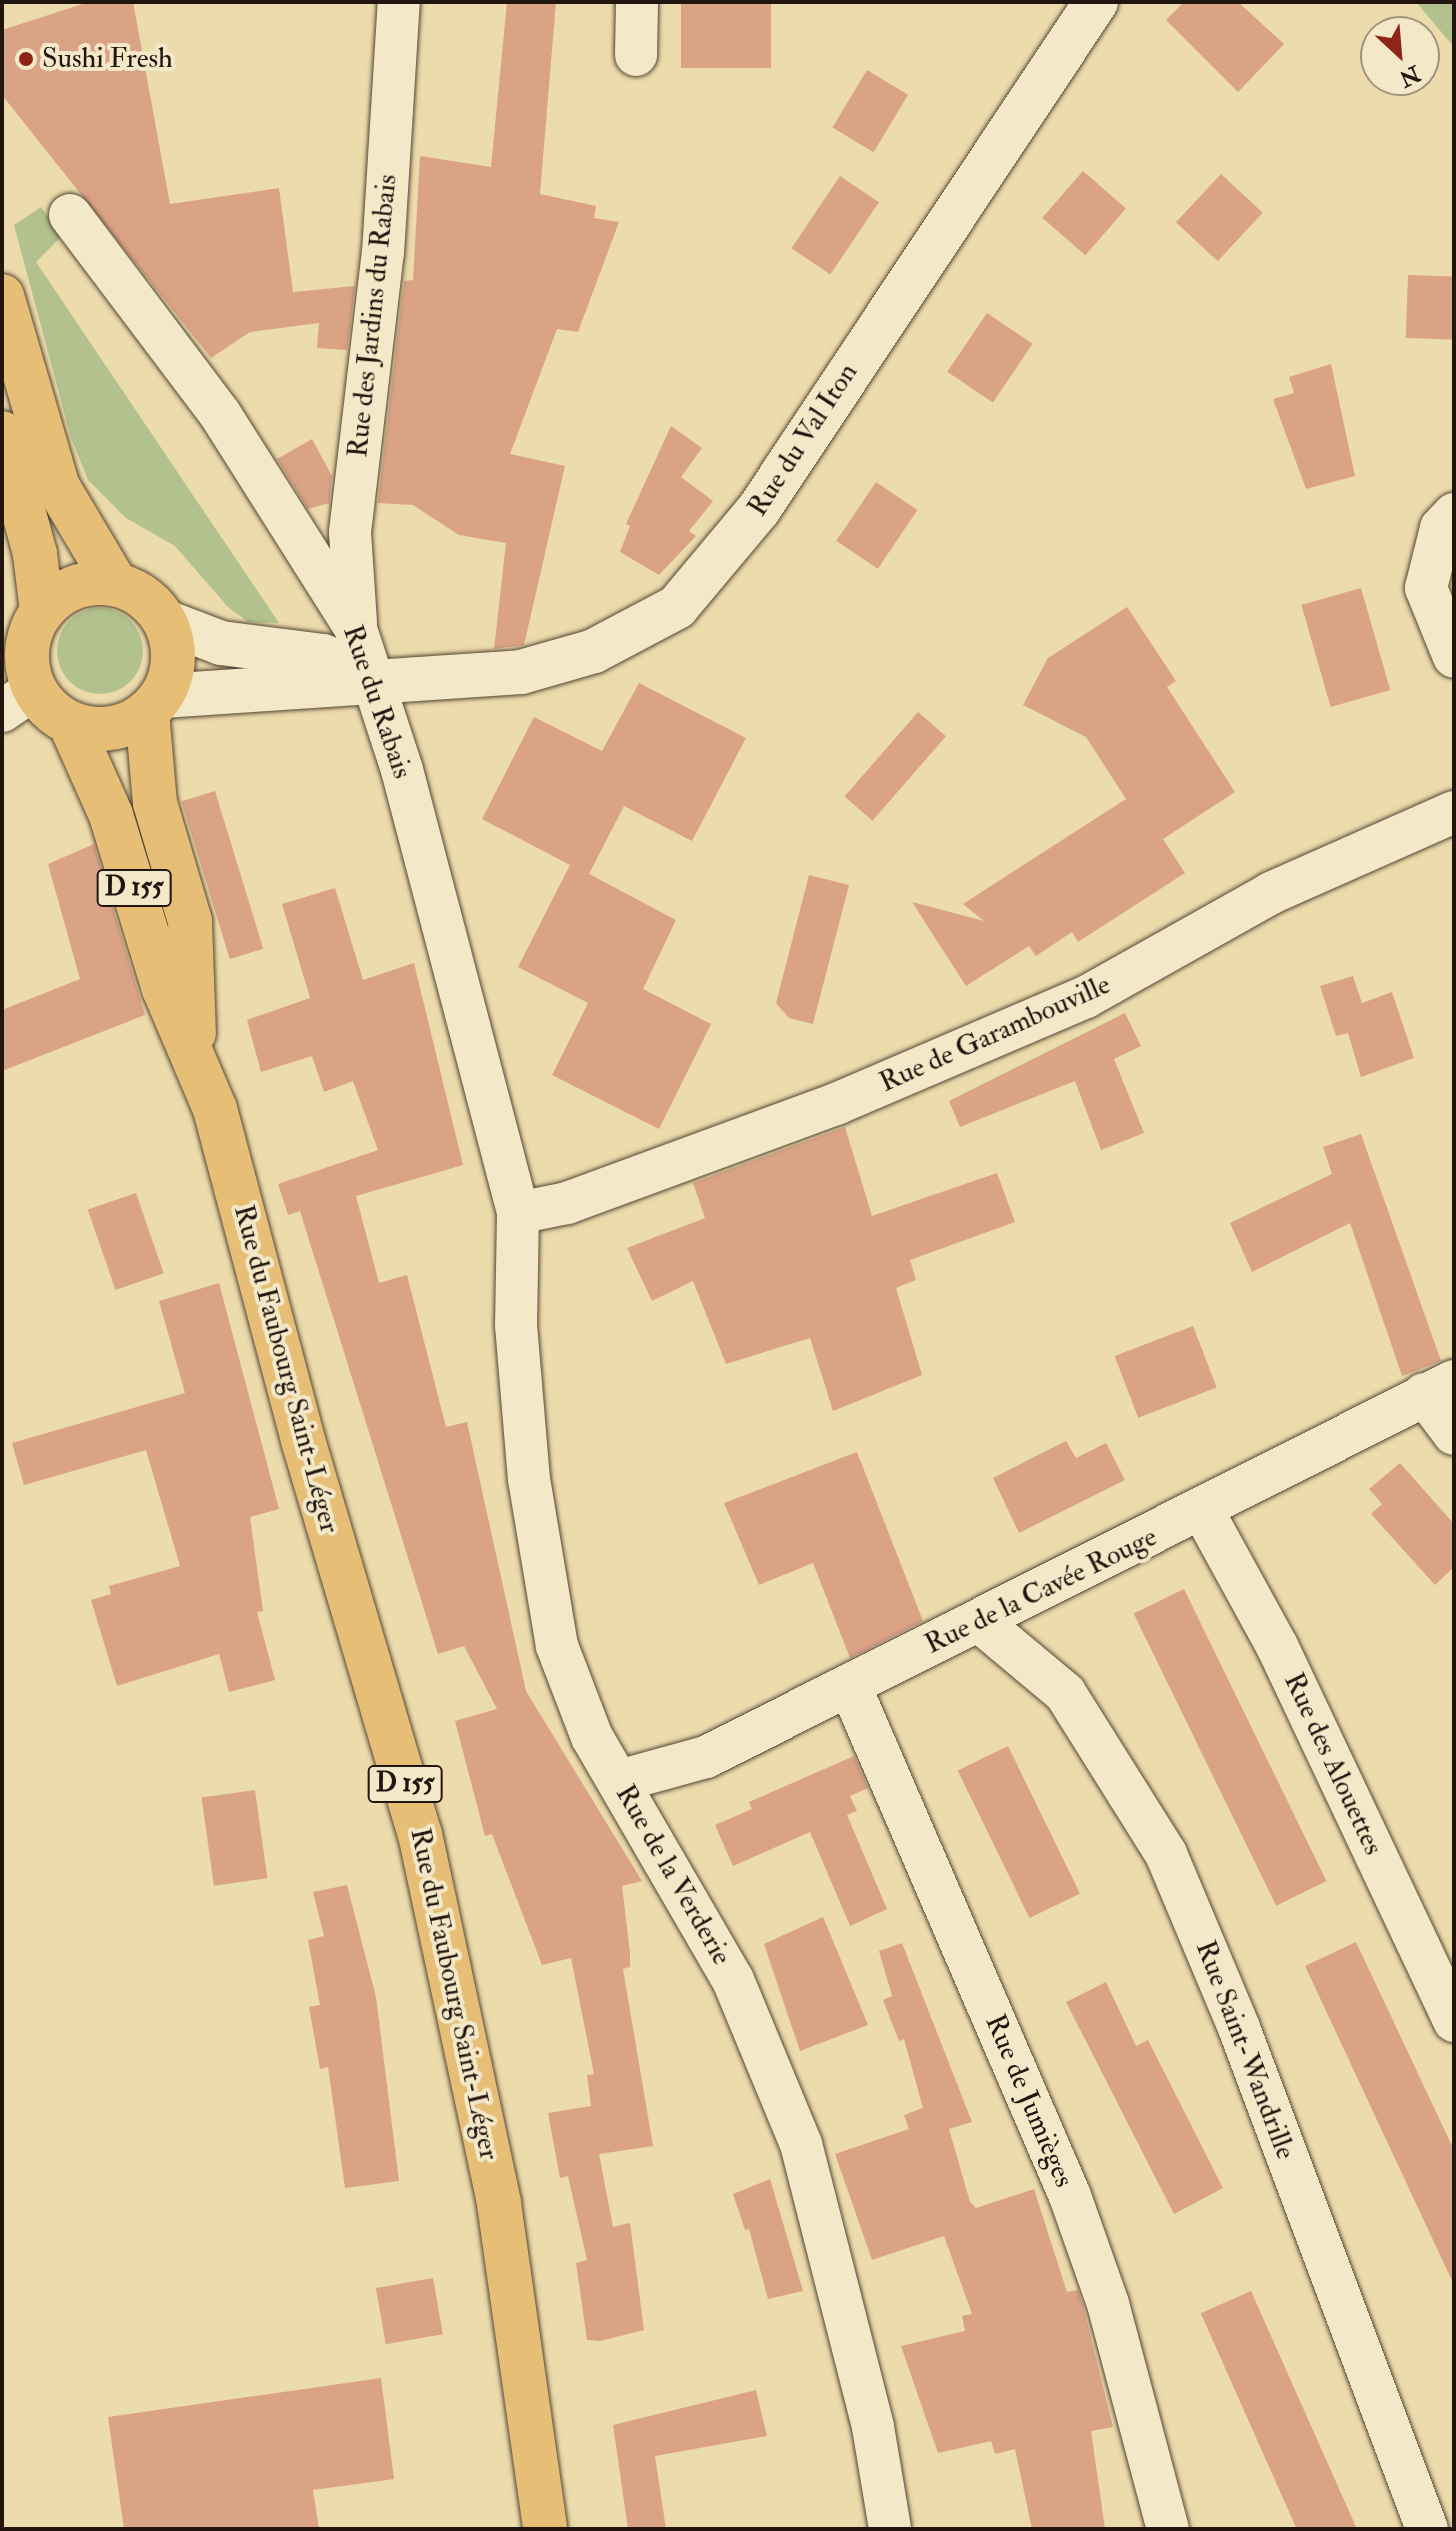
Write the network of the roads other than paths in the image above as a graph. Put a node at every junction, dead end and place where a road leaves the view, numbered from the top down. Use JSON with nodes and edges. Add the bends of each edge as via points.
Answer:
{"nodes":[{"id":1,"x":399,"y":2,"type":"edge"},
{"id":2,"x":637,"y":2,"type":"edge"},
{"id":3,"x":1096,"y":2,"type":"edge"},
{"id":4,"x":636,"y":55,"type":"dead end"},
{"id":5,"x":70,"y":215,"type":"dead end"},
{"id":6,"x":2,"y":296,"type":"edge"},
{"id":7,"x":2,"y":433,"type":"edge"},
{"id":8,"x":1454,"y":514,"type":"edge"},
{"id":9,"x":115,"y":583,"type":"junction"},
{"id":10,"x":42,"y":612,"type":"junction"},
{"id":11,"x":166,"y":622,"type":"junction"},
{"id":12,"x":356,"y":629,"type":"junction"},
{"id":13,"x":1454,"y":657,"type":"edge"},
{"id":14,"x":374,"y":678,"type":"junction"},
{"id":15,"x":18,"y":700,"type":"edge"},
{"id":16,"x":155,"y":704,"type":"junction"},
{"id":17,"x":70,"y":723,"type":"junction"},
{"id":18,"x":1454,"y":812,"type":"edge"},
{"id":19,"x":194,"y":1055,"type":"junction"},
{"id":20,"x":518,"y":1213,"type":"junction"},
{"id":21,"x":1439,"y":1388,"type":"edge"},
{"id":22,"x":1454,"y":1434,"type":"edge"},
{"id":23,"x":1203,"y":1511,"type":"junction"},
{"id":24,"x":979,"y":1621,"type":"junction"},
{"id":25,"x":850,"y":1686,"type":"junction"},
{"id":26,"x":619,"y":1781,"type":"junction"},
{"id":27,"x":1454,"y":2021,"type":"edge"},
{"id":28,"x":545,"y":2529,"type":"edge"},
{"id":29,"x":890,"y":2529,"type":"edge"},
{"id":30,"x":1168,"y":2529,"type":"edge"},
{"id":31,"x":1427,"y":2529,"type":"edge"}],
"edges":[{"from":1,"to":12,"type":"street","name":"Rue des Jardins du Rabais","via":[[383,253],[350,532]]},
{"from":2,"to":4,"type":"street"},
{"from":3,"to":14,"type":"street","name":"Rue du Val Iton","via":[[759,509],[677,607],[594,651],[549,666],[521,672]]},
{"from":5,"to":12,"type":"street","name":"Rue du Rabais","via":[[220,414]]},
{"from":6,"to":9,"type":"main road","via":[[58,487]]},
{"from":7,"to":10,"type":"main road","via":[[35,554]]},
{"from":8,"to":13,"type":"street","via":[[1441,528],[1426,588]]},
{"from":9,"to":10,"type":"main road","via":[[88,583],[62,593]]},
{"from":9,"to":11,"type":"main road","via":[[145,597]]},
{"from":10,"to":15,"type":"main road","via":[[29,636]]},
{"from":11,"to":14,"type":"street","name":"Rue du Val Iton","via":[[221,643],[323,656]]},
{"from":11,"to":16,"type":"main road","via":[[174,647],[172,673]]},
{"from":12,"to":14,"type":"street","name":"Rue du Rabais"},
{"from":14,"to":16,"type":"street","name":"Rue du Val Iton"},
{"from":14,"to":20,"type":"street","name":"Rue du Rabais"},
{"from":15,"to":17,"type":"main road","via":[[50,709]]},
{"from":16,"to":17,"type":"main road","via":[[124,725],[97,729]]},
{"from":16,"to":19,"type":"main road","name":"Rue du Faubourg Saint-Léger","number":"D 155","via":[[155,803],[190,921]]},
{"from":17,"to":19,"type":"main road","name":"Rue du Faubourg Saint-Léger","number":"D 155","via":[[111,815],[164,989]]},
{"from":18,"to":20,"type":"street","name":"Rue de Garambouville","via":[[1271,893],[1086,997],[836,1104],[567,1203]]},
{"from":19,"to":28,"type":"main road","name":"Rue du Faubourg Saint-Léger","number":"D 155","via":[[215,1109],[303,1440],[420,1834],[499,2204]]},
{"from":20,"to":26,"type":"street","name":"Rue de la Verderie","via":[[516,1325],[529,1479],[557,1646],[592,1737]]},
{"from":21,"to":22,"type":"street"},
{"from":21,"to":23,"type":"street","name":"Rue de la Cavée Rouge"},
{"from":23,"to":24,"type":"street","name":"Rue de la Cavée Rouge"},
{"from":23,"to":27,"type":"street","name":"Rue des Alouettes","via":[[1277,1646]]},
{"from":24,"to":25,"type":"street","name":"Rue de la Cavée Rouge"},
{"from":24,"to":31,"type":"street","name":"Rue Saint-Wandrille","via":[[1065,1693],[1166,1854],[1239,2028]]},
{"from":25,"to":26,"type":"street","name":"Rue de la Cavée Rouge","via":[[706,1757]]},
{"from":25,"to":30,"type":"street","name":"Rue de Jumièges","via":[[1070,2196],[1108,2304]]},
{"from":26,"to":29,"type":"street","name":"Rue de la Verderie","via":[[733,1980],[801,2144],[873,2427]]}]}
